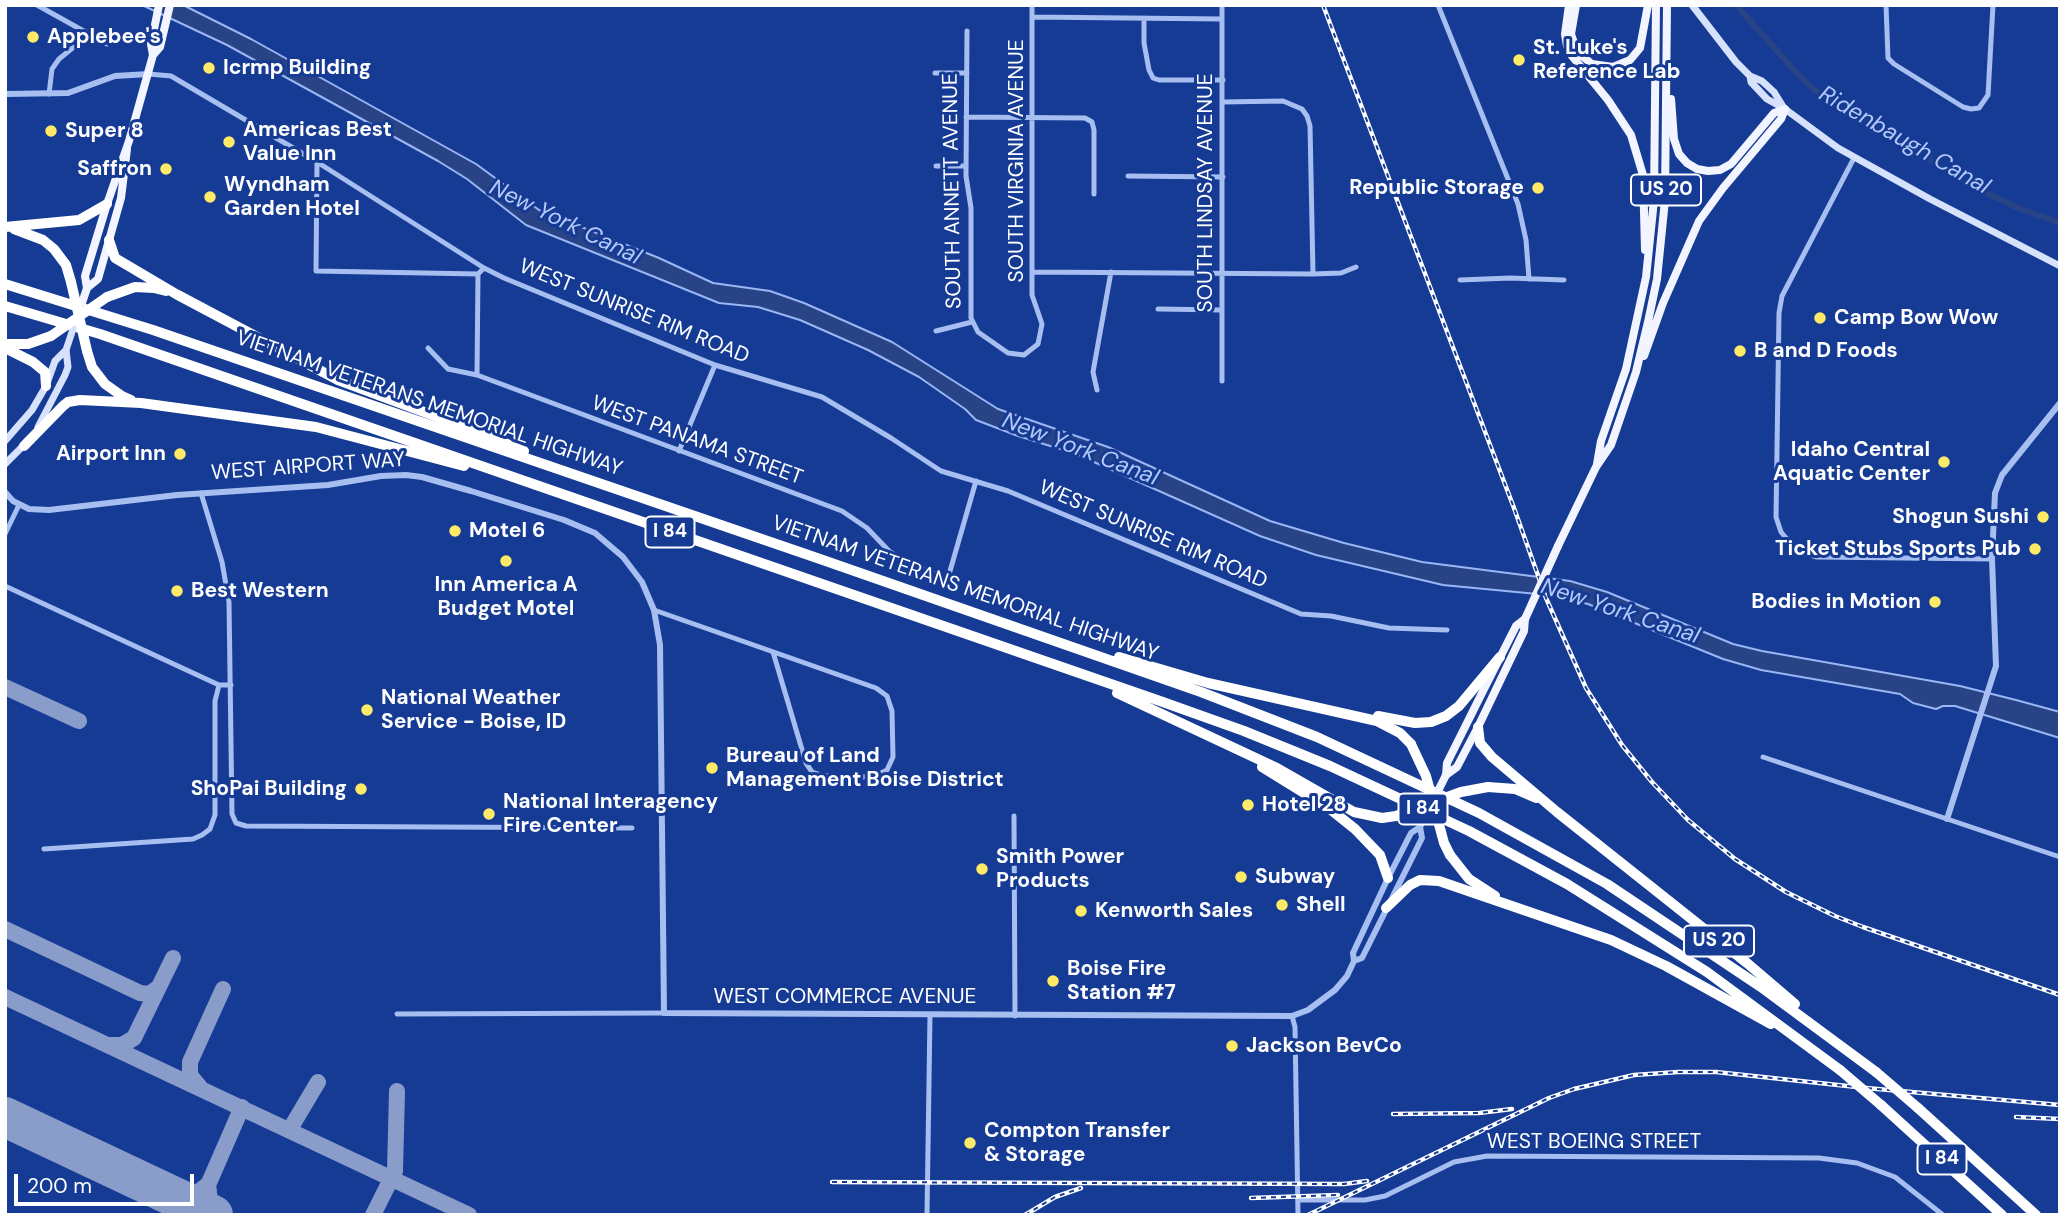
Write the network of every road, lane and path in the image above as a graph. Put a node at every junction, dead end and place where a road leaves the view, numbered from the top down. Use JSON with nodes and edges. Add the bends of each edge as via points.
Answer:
{"nodes":[{"id":1,"x":37,"y":5,"type":"edge"},
{"id":2,"x":170,"y":5,"type":"edge"},
{"id":3,"x":1032,"y":5,"type":"edge"},
{"id":4,"x":1222,"y":5,"type":"edge"},
{"id":5,"x":1438,"y":5,"type":"edge"},
{"id":6,"x":1569,"y":5,"type":"edge"},
{"id":7,"x":1576,"y":5,"type":"edge"},
{"id":8,"x":1648,"y":5,"type":"edge"},
{"id":9,"x":1656,"y":5,"type":"edge"},
{"id":10,"x":1667,"y":5,"type":"edge"},
{"id":11,"x":1692,"y":5,"type":"edge"},
{"id":12,"x":1886,"y":5,"type":"edge"},
{"id":13,"x":1993,"y":5,"type":"edge"},
{"id":14,"x":158,"y":10,"type":"edge"},
{"id":15,"x":1032,"y":17,"type":"junction"},
{"id":16,"x":1144,"y":18,"type":"junction"},
{"id":17,"x":1222,"y":19,"type":"junction"},
{"id":18,"x":83,"y":31,"type":"junction"},
{"id":19,"x":967,"y":31,"type":"dead end"},
{"id":20,"x":107,"y":44,"type":"dead end"},
{"id":21,"x":153,"y":55,"type":"junction"},
{"id":22,"x":1667,"y":72,"type":"junction"},
{"id":23,"x":935,"y":73,"type":"dead end"},
{"id":24,"x":967,"y":73,"type":"junction"},
{"id":25,"x":149,"y":74,"type":"junction"},
{"id":26,"x":1223,"y":80,"type":"junction"},
{"id":27,"x":5,"y":94,"type":"edge"},
{"id":28,"x":49,"y":94,"type":"junction"},
{"id":29,"x":1223,"y":102,"type":"junction"},
{"id":30,"x":1784,"y":109,"type":"junction"},
{"id":31,"x":966,"y":117,"type":"junction"},
{"id":32,"x":1032,"y":118,"type":"junction"},
{"id":33,"x":127,"y":149,"type":"junction"},
{"id":34,"x":1854,"y":158,"type":"junction"},
{"id":35,"x":317,"y":162,"type":"junction"},
{"id":36,"x":936,"y":166,"type":"dead end"},
{"id":37,"x":966,"y":166,"type":"junction"},
{"id":38,"x":1128,"y":176,"type":"dead end"},
{"id":39,"x":1223,"y":177,"type":"junction"},
{"id":40,"x":1094,"y":194,"type":"dead end"},
{"id":41,"x":107,"y":204,"type":"junction"},
{"id":42,"x":5,"y":228,"type":"edge"},
{"id":43,"x":109,"y":240,"type":"junction"},
{"id":44,"x":2060,"y":265,"type":"edge"},
{"id":45,"x":1356,"y":267,"type":"dead end"},
{"id":46,"x":484,"y":268,"type":"junction"},
{"id":47,"x":1032,"y":272,"type":"junction"},
{"id":48,"x":1111,"y":272,"type":"junction"},
{"id":49,"x":1223,"y":273,"type":"junction"},
{"id":50,"x":478,"y":274,"type":"junction"},
{"id":51,"x":1313,"y":274,"type":"junction"},
{"id":52,"x":1646,"y":277,"type":"junction"},
{"id":53,"x":1529,"y":279,"type":"junction"},
{"id":54,"x":1460,"y":280,"type":"dead end"},
{"id":55,"x":1564,"y":280,"type":"dead end"},
{"id":56,"x":5,"y":284,"type":"edge"},
{"id":57,"x":87,"y":288,"type":"junction"},
{"id":58,"x":176,"y":294,"type":"junction"},
{"id":59,"x":5,"y":306,"type":"edge"},
{"id":60,"x":1158,"y":309,"type":"dead end"},
{"id":61,"x":1222,"y":310,"type":"junction"},
{"id":62,"x":78,"y":316,"type":"junction"},
{"id":63,"x":972,"y":322,"type":"junction"},
{"id":64,"x":936,"y":331,"type":"dead end"},
{"id":65,"x":5,"y":346,"type":"edge"},
{"id":66,"x":428,"y":348,"type":"dead end"},
{"id":67,"x":66,"y":350,"type":"junction"},
{"id":68,"x":1030,"y":353,"type":"joint"},
{"id":69,"x":715,"y":365,"type":"junction"},
{"id":70,"x":1636,"y":372,"type":"junction"},
{"id":71,"x":477,"y":375,"type":"junction"},
{"id":72,"x":1222,"y":381,"type":"dead end"},
{"id":73,"x":46,"y":386,"type":"junction"},
{"id":74,"x":1097,"y":390,"type":"dead end"},
{"id":75,"x":141,"y":403,"type":"junction"},
{"id":76,"x":2060,"y":403,"type":"edge"},
{"id":77,"x":5,"y":441,"type":"edge"},
{"id":78,"x":24,"y":446,"type":"junction"},
{"id":79,"x":679,"y":451,"type":"junction"},
{"id":80,"x":5,"y":464,"type":"edge"},
{"id":81,"x":1596,"y":467,"type":"junction"},
{"id":82,"x":592,"y":481,"type":"junction"},
{"id":83,"x":976,"y":481,"type":"junction"},
{"id":84,"x":531,"y":483,"type":"junction"},
{"id":85,"x":5,"y":492,"type":"edge"},
{"id":86,"x":201,"y":493,"type":"junction"},
{"id":87,"x":19,"y":505,"type":"junction"},
{"id":88,"x":5,"y":534,"type":"edge"},
{"id":89,"x":1992,"y":559,"type":"junction"},
{"id":90,"x":5,"y":586,"type":"edge"},
{"id":91,"x":938,"y":600,"type":"junction"},
{"id":92,"x":654,"y":610,"type":"junction"},
{"id":93,"x":1525,"y":619,"type":"junction"},
{"id":94,"x":1447,"y":629,"type":"dead end"},
{"id":95,"x":996,"y":644,"type":"junction"},
{"id":96,"x":773,"y":652,"type":"junction"},
{"id":97,"x":1500,"y":657,"type":"junction"},
{"id":98,"x":219,"y":685,"type":"junction"},
{"id":99,"x":231,"y":685,"type":"junction"},
{"id":100,"x":1299,"y":702,"type":"junction"},
{"id":101,"x":1478,"y":727,"type":"junction"},
{"id":102,"x":1223,"y":743,"type":"junction"},
{"id":103,"x":1763,"y":757,"type":"dead end"},
{"id":104,"x":1446,"y":775,"type":"junction"},
{"id":105,"x":1433,"y":802,"type":"junction"},
{"id":106,"x":1557,"y":812,"type":"junction"},
{"id":107,"x":1014,"y":816,"type":"dead end"},
{"id":108,"x":1947,"y":819,"type":"junction"},
{"id":109,"x":1420,"y":827,"type":"junction"},
{"id":110,"x":632,"y":828,"type":"dead end"},
{"id":111,"x":44,"y":849,"type":"dead end"},
{"id":112,"x":2060,"y":857,"type":"edge"},
{"id":113,"x":1388,"y":878,"type":"junction"},
{"id":114,"x":1386,"y":908,"type":"junction"},
{"id":115,"x":1527,"y":911,"type":"junction"},
{"id":116,"x":1354,"y":961,"type":"junction"},
{"id":117,"x":664,"y":1013,"type":"junction"},
{"id":118,"x":397,"y":1014,"type":"dead end"},
{"id":119,"x":930,"y":1015,"type":"junction"},
{"id":120,"x":1015,"y":1016,"type":"junction"},
{"id":121,"x":1292,"y":1016,"type":"junction"},
{"id":122,"x":1812,"y":1048,"type":"junction"},
{"id":123,"x":1853,"y":1055,"type":"junction"},
{"id":124,"x":1298,"y":1200,"type":"junction"},
{"id":125,"x":927,"y":1215,"type":"edge"},
{"id":126,"x":1298,"y":1215,"type":"edge"},
{"id":127,"x":1943,"y":1215,"type":"edge"},
{"id":128,"x":2002,"y":1215,"type":"edge"},
{"id":129,"x":2036,"y":1215,"type":"edge"}],
"edges":[{"from":1,"to":18,"type":"street"},
{"from":2,"to":21,"type":"main road","via":[[160,47]]},
{"from":3,"to":15,"type":"street","name":"SOUTH VIRGINIA AVENUE"},
{"from":4,"to":17,"type":"street","name":"SOUTH LINDSAY AVENUE"},
{"from":5,"to":53,"type":"street","via":[[1518,204]]},
{"from":6,"to":52,"type":"main road","via":[[1567,46],[1631,135],[1643,175]]},
{"from":7,"to":8,"type":"main road","via":[[1572,34],[1577,52],[1592,64],[1613,67],[1630,60],[1640,48]]},
{"from":9,"to":52,"type":"main road","number":"US 20","via":[[1654,200]]},
{"from":10,"to":22,"type":"main road","number":"US 20"},
{"from":11,"to":30,"type":"main road","via":[[1707,28],[1750,76],[1774,92]]},
{"from":12,"to":13,"type":"street","via":[[1888,58],[1963,107],[1979,108],[1988,95]]},
{"from":14,"to":21,"type":"main road"},
{"from":15,"to":16,"type":"street"},
{"from":15,"to":32,"type":"street","name":"SOUTH VIRGINIA AVENUE"},
{"from":16,"to":17,"type":"street"},
{"from":16,"to":26,"type":"street","via":[[1144,43],[1153,78]]},
{"from":17,"to":26,"type":"street","name":"SOUTH LINDSAY AVENUE"},
{"from":18,"to":20,"type":"street"},
{"from":18,"to":28,"type":"street","via":[[52,69]]},
{"from":19,"to":24,"type":"street","name":"SOUTH ANNETT AVENUE"},
{"from":21,"to":25,"type":"main road"},
{"from":22,"to":30,"type":"main road","via":[[1674,139],[1679,154],[1697,169],[1720,170],[1731,164],[1774,113]]},
{"from":22,"to":70,"type":"main road","number":"US 20","via":[[1665,200],[1657,279]]},
{"from":23,"to":24,"type":"street"},
{"from":24,"to":31,"type":"street","name":"SOUTH ANNETT AVENUE"},
{"from":25,"to":28,"type":"street","via":[[115,76],[68,93]]},
{"from":25,"to":33,"type":"main road"},
{"from":25,"to":35,"type":"street","name":"WEST SUNRISE RIM ROAD","via":[[171,76]]},
{"from":26,"to":29,"type":"street","name":"SOUTH LINDSAY AVENUE"},
{"from":27,"to":28,"type":"street"},
{"from":29,"to":39,"type":"street","name":"SOUTH LINDSAY AVENUE"},
{"from":29,"to":51,"type":"street","via":[[1283,101],[1302,109],[1310,126]]},
{"from":30,"to":34,"type":"main road"},
{"from":30,"to":70,"type":"main road","via":[[1781,119],[1699,221]]},
{"from":31,"to":32,"type":"street"},
{"from":31,"to":37,"type":"street","name":"SOUTH ANNETT AVENUE"},
{"from":32,"to":40,"type":"street","via":[[1092,122]]},
{"from":32,"to":47,"type":"street","name":"SOUTH VIRGINIA AVENUE"},
{"from":33,"to":41,"type":"main road"},
{"from":33,"to":43,"type":"main road","via":[[121,198]]},
{"from":34,"to":44,"type":"main road"},
{"from":34,"to":89,"type":"street","via":[[1786,286],[1779,313],[1776,517],[1797,551],[1817,557]]},
{"from":35,"to":46,"type":"street","name":"WEST SUNRISE RIM ROAD"},
{"from":35,"to":50,"type":"street","via":[[316,271]]},
{"from":36,"to":37,"type":"street"},
{"from":37,"to":63,"type":"street","name":"SOUTH ANNETT AVENUE"},
{"from":38,"to":39,"type":"street"},
{"from":39,"to":49,"type":"street","name":"SOUTH LINDSAY AVENUE"},
{"from":41,"to":42,"type":"highway","via":[[79,220]]},
{"from":41,"to":57,"type":"main road","via":[[85,276]]},
{"from":42,"to":62,"type":"highway","bridge":true,"via":[[43,240],[62,259]]},
{"from":43,"to":57,"type":"main road","via":[[98,279]]},
{"from":43,"to":58,"type":"highway","via":[[116,258]]},
{"from":45,"to":51,"type":"street","via":[[1341,273]]},
{"from":46,"to":50,"type":"street"},
{"from":46,"to":69,"type":"street","name":"WEST SUNRISE RIM ROAD"},
{"from":47,"to":48,"type":"street"},
{"from":47,"to":68,"type":"street","name":"SOUTH VIRGINIA AVENUE","via":[[1032,295],[1042,324],[1038,344]]},
{"from":48,"to":49,"type":"street"},
{"from":48,"to":74,"type":"street","via":[[1093,372]]},
{"from":49,"to":51,"type":"street"},
{"from":49,"to":61,"type":"street","name":"SOUTH LINDSAY AVENUE"},
{"from":50,"to":71,"type":"street"},
{"from":52,"to":81,"type":"main road","number":"US 20","via":[[1626,369]]},
{"from":53,"to":54,"type":"street"},
{"from":53,"to":55,"type":"street"},
{"from":56,"to":82,"type":"highway","name":"VIETNAM VETERANS MEMORIAL HIGHWAY","number":"I 84"},
{"from":57,"to":62,"type":"main road","bridge":true},
{"from":58,"to":62,"type":"highway","bridge":true,"via":[[144,287],[125,289]]},
{"from":58,"to":82,"type":"highway","via":[[353,387],[486,435]]},
{"from":59,"to":84,"type":"highway","name":"VIETNAM VETERANS MEMORIAL HIGHWAY","number":"I 84","via":[[100,334]]},
{"from":60,"to":61,"type":"street"},
{"from":61,"to":72,"type":"street","name":"SOUTH LINDSAY AVENUE"},
{"from":62,"to":65,"type":"highway","bridge":true,"via":[[51,335]]},
{"from":62,"to":67,"type":"main road","bridge":true},
{"from":62,"to":75,"type":"highway","bridge":true,"via":[[92,367],[121,396]]},
{"from":63,"to":64,"type":"street"},
{"from":63,"to":68,"type":"street","name":"SOUTH ANNETT AVENUE","via":[[978,332],[1008,353]]},
{"from":65,"to":73,"type":"highway","via":[[45,372]]},
{"from":66,"to":71,"type":"street","name":"WEST PANAMA STREET","via":[[448,369]]},
{"from":67,"to":73,"type":"main road","via":[[55,361]]},
{"from":67,"to":78,"type":"main road","via":[[65,375]]},
{"from":69,"to":79,"type":"street"},
{"from":69,"to":83,"type":"street","name":"WEST SUNRISE RIM ROAD","via":[[822,397],[933,467]]},
{"from":70,"to":81,"type":"main road","number":"US 20","via":[[1611,445]]},
{"from":71,"to":79,"type":"street","name":"WEST PANAMA STREET"},
{"from":73,"to":77,"type":"main road","via":[[33,410]]},
{"from":75,"to":78,"type":"highway","via":[[68,402]]},
{"from":75,"to":84,"type":"highway","via":[[339,431]]},
{"from":76,"to":89,"type":"street","via":[[1998,482]]},
{"from":78,"to":80,"type":"main road"},
{"from":79,"to":83,"type":"street","name":"WEST PANAMA STREET","via":[[842,511],[889,551],[948,578]]},
{"from":81,"to":93,"type":"main road","number":"US 20","bridge":true},
{"from":82,"to":91,"type":"highway","name":"VIETNAM VETERANS MEMORIAL HIGHWAY","number":"I 84"},
{"from":83,"to":94,"type":"street","name":"WEST SUNRISE RIM ROAD","via":[[1301,614],[1389,628]]},
{"from":84,"to":95,"type":"highway","name":"VIETNAM VETERANS MEMORIAL HIGHWAY","number":"I 84"},
{"from":85,"to":87,"type":"street"},
{"from":86,"to":87,"type":"street","name":"WEST AIRPORT WAY","via":[[40,511]]},
{"from":86,"to":92,"type":"street","name":"WEST AIRPORT WAY","via":[[328,485],[393,475],[443,482],[595,533],[633,569]]},
{"from":86,"to":99,"type":"street","via":[[225,573]]},
{"from":87,"to":88,"type":"street"},
{"from":89,"to":108,"type":"street","via":[[1996,666]]},
{"from":90,"to":98,"type":"street"},
{"from":91,"to":100,"type":"highway","via":[[1185,677]]},
{"from":91,"to":123,"type":"highway","name":"VIETNAM VETERANS MEMORIAL HIGHWAY","number":"I 84","via":[[1242,707],[1448,797],[1618,890]]},
{"from":92,"to":96,"type":"street"},
{"from":92,"to":117,"type":"street","name":"WEST AIRPORT WAY","via":[[660,645]]},
{"from":93,"to":97,"type":"main road","number":"US 20"},
{"from":93,"to":101,"type":"main road","number":"US 20","via":[[1524,631]]},
{"from":95,"to":102,"type":"highway","via":[[1140,702]]},
{"from":95,"to":122,"type":"highway","name":"VIETNAM VETERANS MEMORIAL HIGHWAY","number":"I 84","via":[[1244,731],[1469,831],[1638,927]]},
{"from":96,"to":96,"type":"street","via":[[811,772],[873,777],[887,771],[893,757],[892,710],[887,696],[876,688]]},
{"from":97,"to":100,"type":"highway","via":[[1459,706],[1431,722],[1407,722]]},
{"from":97,"to":104,"type":"main road","number":"US 20","via":[[1447,763]]},
{"from":98,"to":99,"type":"street"},
{"from":98,"to":111,"type":"street","via":[[215,701],[215,815],[209,829],[193,839]]},
{"from":99,"to":110,"type":"street","via":[[232,814],[236,823]]},
{"from":100,"to":105,"type":"highway","bridge":true,"via":[[1387,724],[1401,733],[1425,774]]},
{"from":101,"to":104,"type":"main road","via":[[1457,767]]},
{"from":101,"to":106,"type":"highway","number":"US 20","via":[[1483,748]]},
{"from":102,"to":105,"type":"highway","bridge":true,"via":[[1354,812],[1382,818]]},
{"from":102,"to":113,"type":"highway","via":[[1343,819],[1380,855]]},
{"from":103,"to":108,"type":"street"},
{"from":104,"to":105,"type":"main road","bridge":true},
{"from":105,"to":106,"type":"highway","bridge":true,"via":[[1503,787],[1523,792]]},
{"from":105,"to":109,"type":"street","bridge":true},
{"from":105,"to":115,"type":"highway","number":"US 20","bridge":true,"via":[[1444,843],[1460,869],[1479,887]]},
{"from":106,"to":123,"type":"highway","number":"US 20","via":[[1747,963]]},
{"from":107,"to":120,"type":"street"},
{"from":108,"to":112,"type":"street"},
{"from":109,"to":113,"type":"street","via":[[1411,833]]},
{"from":109,"to":114,"type":"street","via":[[1422,838]]},
{"from":113,"to":116,"type":"street","via":[[1353,953]]},
{"from":114,"to":115,"type":"highway","via":[[1410,885],[1429,879]]},
{"from":114,"to":116,"type":"street","via":[[1362,958]]},
{"from":115,"to":122,"type":"highway","number":"US 20","via":[[1630,948]]},
{"from":116,"to":121,"type":"street","via":[[1335,990]]},
{"from":117,"to":118,"type":"street","name":"WEST COMMERCE AVENUE"},
{"from":117,"to":119,"type":"street","name":"WEST COMMERCE AVENUE"},
{"from":119,"to":120,"type":"street","name":"WEST COMMERCE AVENUE"},
{"from":119,"to":125,"type":"street"},
{"from":120,"to":121,"type":"street","name":"WEST COMMERCE AVENUE"},
{"from":121,"to":124,"type":"street"},
{"from":122,"to":128,"type":"highway","number":"I 84","bridge":true},
{"from":123,"to":129,"type":"highway","number":"I 84","bridge":true},
{"from":124,"to":126,"type":"street"},
{"from":124,"to":127,"type":"street","name":"WEST BOEING STREET","via":[[1385,1196],[1454,1162],[1487,1156],[1819,1158],[1857,1163],[1895,1177]]}]}
